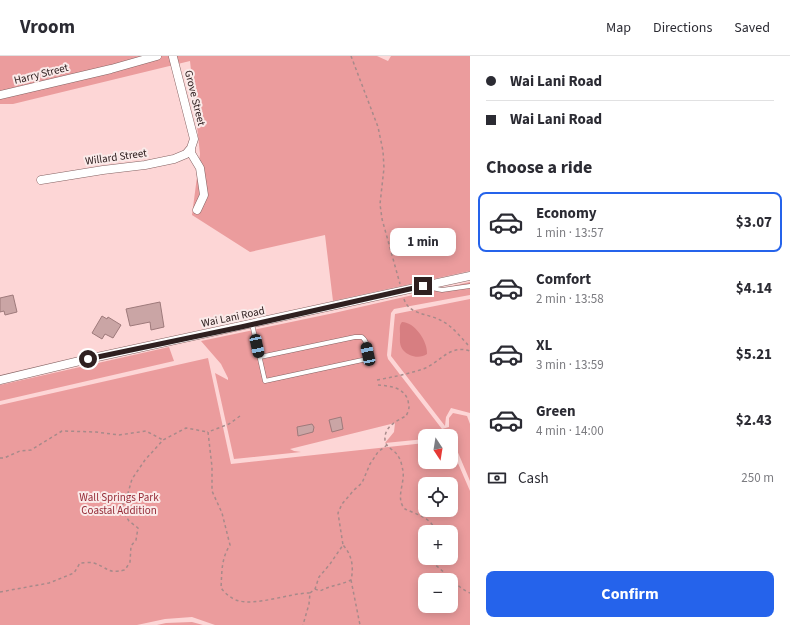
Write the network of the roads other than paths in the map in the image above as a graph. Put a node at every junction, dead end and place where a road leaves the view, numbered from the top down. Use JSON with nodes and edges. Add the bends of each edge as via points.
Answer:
{"nodes":[{"id":1,"x":157,"y":56,"type":"edge"},
{"id":2,"x":172,"y":56,"type":"edge"},
{"id":3,"x":0,"y":96,"type":"edge"},
{"id":4,"x":190,"y":148,"type":"junction"},
{"id":5,"x":41,"y":180,"type":"dead end"},
{"id":6,"x":197,"y":210,"type":"dead end"},
{"id":7,"x":470,"y":276,"type":"edge"},
{"id":8,"x":423,"y":286,"type":"junction"},
{"id":9,"x":470,"y":286,"type":"edge"},
{"id":10,"x":252,"y":324,"type":"junction"},
{"id":11,"x":260,"y":357,"type":"junction"},
{"id":12,"x":0,"y":380,"type":"edge"}],
"edges":[{"from":1,"to":3,"type":"street","name":"Harry Street"},
{"from":2,"to":4,"type":"street","name":"Grove Street","via":[[194,139]]},
{"from":4,"to":5,"type":"street","name":"Willard Street","via":[[186,154],[174,159]]},
{"from":4,"to":6,"type":"street","via":[[200,168],[203,184],[204,195]]},
{"from":7,"to":8,"type":"street","name":"Wai Lani Road"},
{"from":8,"to":9,"type":"lane","via":[[442,290]]},
{"from":8,"to":10,"type":"street","name":"Wai Lani Road"},
{"from":10,"to":11,"type":"lane"},
{"from":10,"to":12,"type":"street","name":"Wai Lani Road"},
{"from":11,"to":11,"type":"lane","via":[[265,381],[367,359],[368,354],[366,340],[355,337]]}]}
